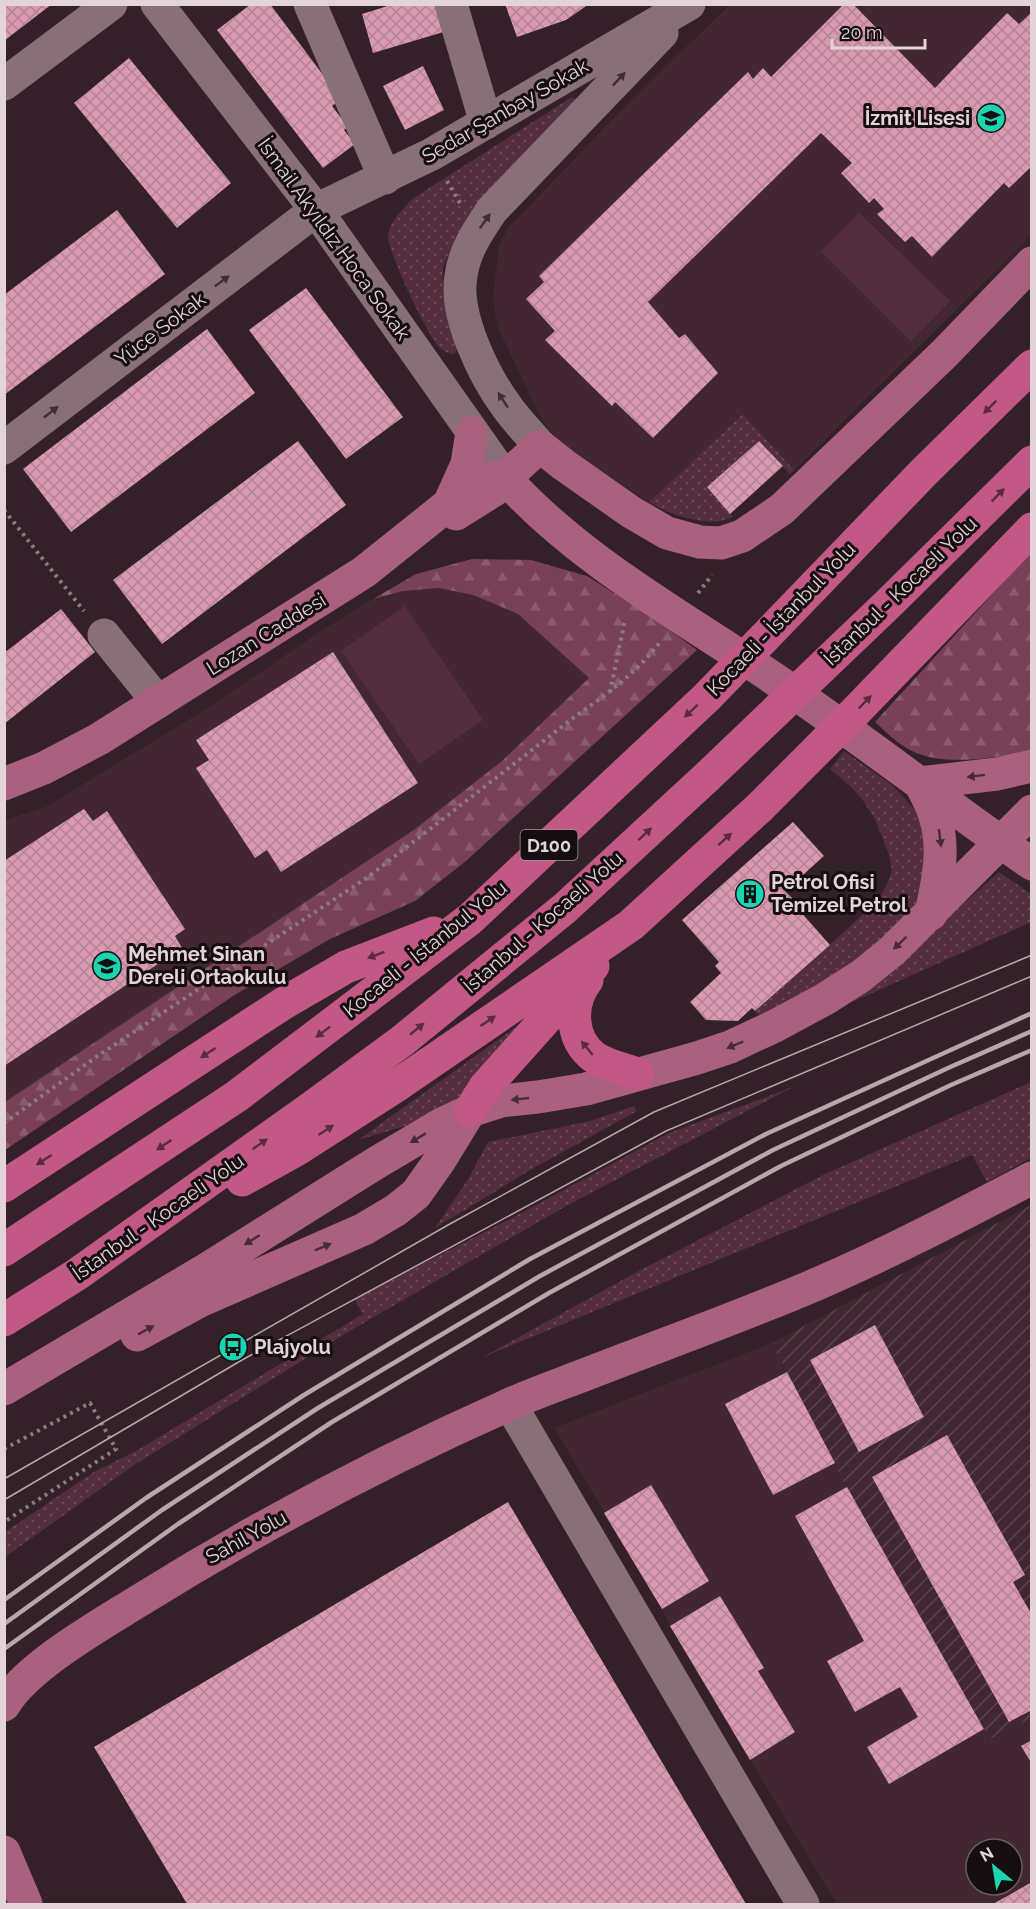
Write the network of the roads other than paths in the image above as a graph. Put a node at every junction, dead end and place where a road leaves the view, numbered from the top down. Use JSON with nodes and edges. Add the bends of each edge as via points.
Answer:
{"nodes":[{"id":1,"x":111,"y":4,"type":"edge"},
{"id":2,"x":157,"y":4,"type":"edge"},
{"id":3,"x":310,"y":4,"type":"edge"},
{"id":4,"x":451,"y":4,"type":"edge"},
{"id":5,"x":687,"y":6,"type":"edge"},
{"id":6,"x":4,"y":84,"type":"edge"},
{"id":7,"x":486,"y":123,"type":"junction"},
{"id":8,"x":385,"y":178,"type":"junction"},
{"id":9,"x":316,"y":210,"type":"junction"},
{"id":10,"x":1032,"y":263,"type":"edge"},
{"id":11,"x":1032,"y":366,"type":"edge"},
{"id":12,"x":472,"y":432,"type":"junction"},
{"id":13,"x":540,"y":446,"type":"junction"},
{"id":14,"x":4,"y":448,"type":"edge"},
{"id":15,"x":1032,"y":462,"type":"edge"},
{"id":16,"x":505,"y":478,"type":"junction"},
{"id":17,"x":452,"y":509,"type":"junction"},
{"id":18,"x":1032,"y":529,"type":"edge"},
{"id":19,"x":580,"y":546,"type":"junction"},
{"id":20,"x":104,"y":635,"type":"road end"},
{"id":21,"x":158,"y":702,"type":"junction"},
{"id":22,"x":1032,"y":766,"type":"edge"},
{"id":23,"x":921,"y":783,"type":"junction"},
{"id":24,"x":4,"y":784,"type":"edge"},
{"id":25,"x":1032,"y":811,"type":"edge"},
{"id":26,"x":1000,"y":842,"type":"junction"},
{"id":27,"x":1032,"y":864,"type":"edge"},
{"id":28,"x":931,"y":914,"type":"junction"},
{"id":29,"x":470,"y":919,"type":"junction"},
{"id":30,"x":631,"y":925,"type":"junction"},
{"id":31,"x":638,"y":1074,"type":"junction"},
{"id":32,"x":470,"y":1111,"type":"junction"},
{"id":33,"x":1032,"y":1178,"type":"edge"},
{"id":34,"x":4,"y":1186,"type":"edge"},
{"id":35,"x":4,"y":1250,"type":"edge"},
{"id":36,"x":76,"y":1275,"type":"junction"},
{"id":37,"x":4,"y":1320,"type":"edge"},
{"id":38,"x":4,"y":1389,"type":"edge"},
{"id":39,"x":510,"y":1404,"type":"junction"},
{"id":40,"x":4,"y":1411,"type":"edge"},
{"id":41,"x":4,"y":1705,"type":"edge"},
{"id":42,"x":4,"y":1852,"type":"edge"},
{"id":43,"x":26,"y":1905,"type":"edge"},
{"id":44,"x":803,"y":1905,"type":"edge"}],
"edges":[{"from":1,"to":6,"type":"street"},
{"from":2,"to":9,"type":"street","name":"İsmail Akyıldız Hoca Sokak"},
{"from":3,"to":8,"type":"street"},
{"from":4,"to":7,"type":"street"},
{"from":5,"to":7,"type":"street","name":"Sedar Şanbay Sokak"},
{"from":13,"to":5,"type":"street","one_way":true,"via":[[507,408],[466,328],[460,276],[467,253],[492,210]]},
{"from":7,"to":8,"type":"street","name":"Sedar Şanbay Sokak"},
{"from":8,"to":9,"type":"street","name":"Sedar Şanbay Sokak"},
{"from":9,"to":12,"type":"street","name":"İsmail Akyıldız Hoca Sokak"},
{"from":14,"to":9,"type":"street","name":"Yüce Sokak","one_way":true},
{"from":10,"to":13,"type":"main road","via":[[783,509],[742,536],[721,543],[667,533],[631,512]]},
{"from":11,"to":29,"type":"highway","name":"Kocaeli - İstanbul Yolu","number":"D100","one_way":true,"via":[[707,697]]},
{"from":12,"to":16,"type":"street","name":"İsmail Akyıldız Hoca Sokak"},
{"from":12,"to":17,"type":"main road","name":"Lozan Caddesi","via":[[467,464]]},
{"from":13,"to":16,"type":"main road"},
{"from":36,"to":15,"type":"highway","name":"İstanbul - Kocaeli Yolu","number":"D100","one_way":true,"via":[[402,1041],[565,908],[879,613]]},
{"from":16,"to":17,"type":"main road","via":[[493,477],[479,483]]},
{"from":16,"to":19,"type":"main road","via":[[540,515]]},
{"from":17,"to":19,"type":"main road","via":[[509,510]]},
{"from":17,"to":21,"type":"main road","name":"Lozan Caddesi","via":[[364,572]]},
{"from":30,"to":18,"type":"highway","one_way":true,"via":[[767,800]]},
{"from":19,"to":23,"type":"main road"},
{"from":20,"to":21,"type":"street"},
{"from":21,"to":24,"type":"main road","name":"Lozan Caddesi","via":[[99,739]]},
{"from":22,"to":23,"type":"main road","one_way":true},
{"from":23,"to":26,"type":"main road"},
{"from":23,"to":28,"type":"main road","one_way":true,"via":[[940,834],[940,865]]},
{"from":25,"to":26,"type":"main road"},
{"from":26,"to":27,"type":"main road"},
{"from":26,"to":28,"type":"main road"},
{"from":28,"to":31,"type":"main road","one_way":true,"via":[[861,976],[825,999],[730,1047]]},
{"from":29,"to":34,"type":"highway","one_way":true,"via":[[335,973]]},
{"from":29,"to":35,"type":"highway","name":"Kocaeli - İstanbul Yolu","number":"D100","one_way":true,"via":[[237,1096]]},
{"from":31,"to":30,"type":"highway","one_way":true,"via":[[593,1056],[583,1046],[574,1018],[583,986]]},
{"from":30,"to":32,"type":"highway","via":[[485,1087]]},
{"from":36,"to":30,"type":"highway","one_way":true,"via":[[296,1150]]},
{"from":31,"to":32,"type":"main road","one_way":true,"via":[[586,1089],[501,1101]]},
{"from":32,"to":38,"type":"main road","one_way":true,"via":[[376,1163]]},
{"from":40,"to":32,"type":"main road","one_way":true,"via":[[174,1315],[396,1210],[416,1194]]},
{"from":33,"to":39,"type":"main road","name":"Sahil Yolu","via":[[896,1249],[815,1285]]},
{"from":36,"to":37,"type":"highway","name":"İstanbul - Kocaeli Yolu","number":"D100"},
{"from":39,"to":41,"type":"main road","name":"Sahil Yolu","via":[[345,1483],[192,1567],[62,1651],[25,1679]]},
{"from":39,"to":44,"type":"street"},
{"from":42,"to":43,"type":"main road"}]}
